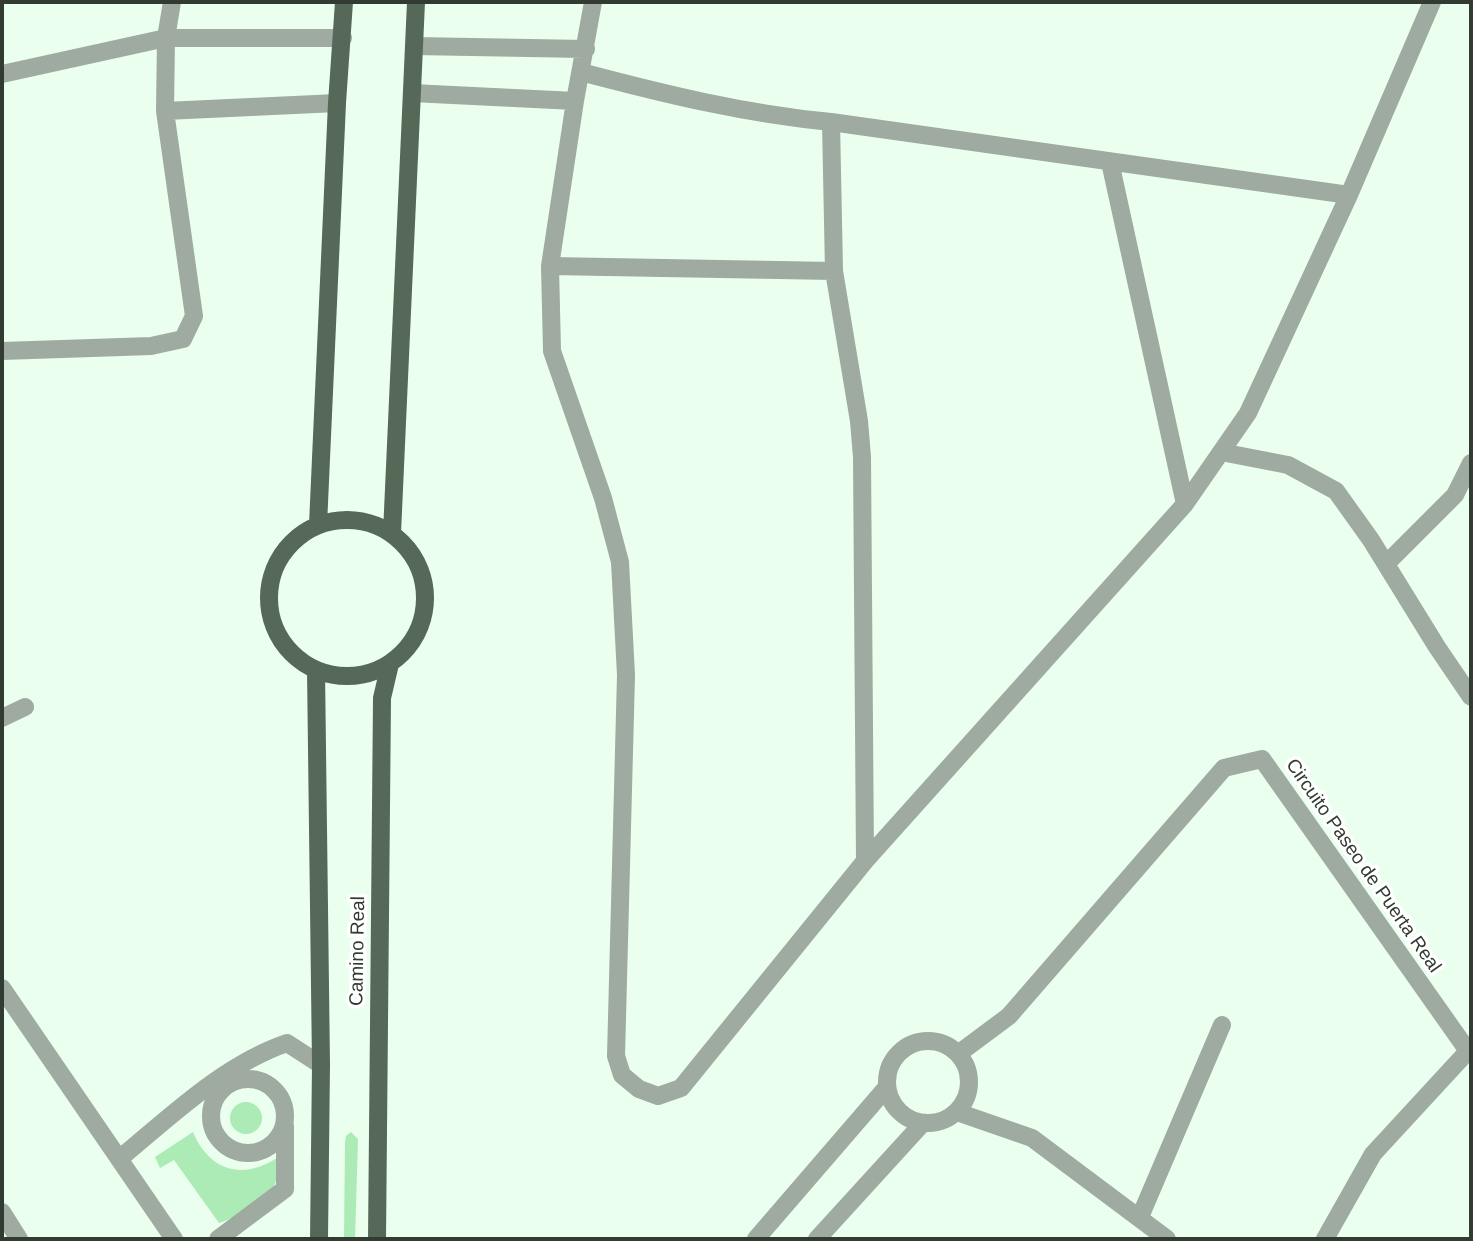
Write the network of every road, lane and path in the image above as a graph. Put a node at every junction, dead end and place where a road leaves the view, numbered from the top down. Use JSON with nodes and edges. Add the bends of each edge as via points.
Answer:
{"nodes":[{"id":1,"x":172,"y":2,"type":"edge"},
{"id":2,"x":344,"y":2,"type":"edge"},
{"id":3,"x":416,"y":2,"type":"edge"},
{"id":4,"x":593,"y":2,"type":"edge"},
{"id":5,"x":1432,"y":2,"type":"edge"},
{"id":6,"x":166,"y":38,"type":"junction"},
{"id":7,"x":343,"y":38,"type":"junction"},
{"id":8,"x":414,"y":46,"type":"junction"},
{"id":9,"x":586,"y":49,"type":"junction"},
{"id":10,"x":581,"y":72,"type":"junction"},
{"id":11,"x":2,"y":74,"type":"edge"},
{"id":12,"x":412,"y":93,"type":"junction"},
{"id":13,"x":575,"y":101,"type":"junction"},
{"id":14,"x":337,"y":103,"type":"junction"},
{"id":15,"x":165,"y":111,"type":"junction"},
{"id":16,"x":831,"y":122,"type":"junction"},
{"id":17,"x":1110,"y":162,"type":"junction"},
{"id":18,"x":1349,"y":195,"type":"junction"},
{"id":19,"x":550,"y":266,"type":"junction"},
{"id":20,"x":834,"y":271,"type":"junction"},
{"id":21,"x":2,"y":351,"type":"edge"},
{"id":22,"x":1221,"y":452,"type":"junction"},
{"id":23,"x":1471,"y":463,"type":"edge"},
{"id":24,"x":1185,"y":504,"type":"junction"},
{"id":25,"x":318,"y":525,"type":"junction"},
{"id":26,"x":392,"y":533,"type":"junction"},
{"id":27,"x":1386,"y":564,"type":"junction"},
{"id":28,"x":390,"y":664,"type":"junction"},
{"id":29,"x":316,"y":670,"type":"junction"},
{"id":30,"x":1471,"y":698,"type":"edge"},
{"id":31,"x":25,"y":707,"type":"dead end"},
{"id":32,"x":2,"y":718,"type":"edge"},
{"id":33,"x":865,"y":861,"type":"junction"},
{"id":34,"x":2,"y":988,"type":"edge"},
{"id":35,"x":1222,"y":1025,"type":"dead end"},
{"id":36,"x":258,"y":1053,"type":"junction"},
{"id":37,"x":958,"y":1054,"type":"junction"},
{"id":38,"x":321,"y":1065,"type":"junction"},
{"id":39,"x":260,"y":1080,"type":"junction"},
{"id":40,"x":887,"y":1087,"type":"junction"},
{"id":41,"x":191,"y":1100,"type":"junction"},
{"id":42,"x":213,"y":1105,"type":"junction"},
{"id":43,"x":957,"y":1112,"type":"junction"},
{"id":44,"x":285,"y":1120,"type":"junction"},
{"id":45,"x":922,"y":1124,"type":"junction"},
{"id":46,"x":119,"y":1159,"type":"junction"},
{"id":47,"x":2,"y":1212,"type":"edge"},
{"id":48,"x":1140,"y":1217,"type":"junction"},
{"id":49,"x":19,"y":1239,"type":"edge"},
{"id":50,"x":174,"y":1239,"type":"edge"},
{"id":51,"x":218,"y":1239,"type":"edge"},
{"id":52,"x":319,"y":1239,"type":"edge"},
{"id":53,"x":377,"y":1239,"type":"edge"},
{"id":54,"x":756,"y":1239,"type":"edge"},
{"id":55,"x":817,"y":1239,"type":"edge"},
{"id":56,"x":1167,"y":1239,"type":"edge"},
{"id":57,"x":1325,"y":1239,"type":"edge"}],
"edges":[{"from":1,"to":6,"type":"street"},
{"from":2,"to":7,"type":"main road"},
{"from":3,"to":8,"type":"main road"},
{"from":4,"to":9,"type":"street"},
{"from":5,"to":18,"type":"street"},
{"from":6,"to":7,"type":"street"},
{"from":6,"to":11,"type":"street"},
{"from":6,"to":15,"type":"street"},
{"from":7,"to":14,"type":"main road"},
{"from":8,"to":9,"type":"street"},
{"from":8,"to":12,"type":"main road"},
{"from":9,"to":10,"type":"street"},
{"from":10,"to":13,"type":"street"},
{"from":10,"to":16,"type":"street","via":[[693,101]]},
{"from":12,"to":13,"type":"street"},
{"from":12,"to":26,"type":"main road"},
{"from":13,"to":19,"type":"street"},
{"from":14,"to":15,"type":"street"},
{"from":14,"to":25,"type":"main road"},
{"from":15,"to":21,"type":"street","via":[[194,316],[183,339],[151,346]]},
{"from":16,"to":17,"type":"street"},
{"from":16,"to":20,"type":"street"},
{"from":17,"to":18,"type":"street"},
{"from":17,"to":24,"type":"street"},
{"from":18,"to":22,"type":"street","via":[[1248,413]]},
{"from":19,"to":20,"type":"street"},
{"from":19,"to":33,"type":"street","via":[[552,351],[620,562],[626,675],[616,1056],[622,1075],[658,1096],[681,1088]]},
{"from":20,"to":33,"type":"street","via":[[862,457]]},
{"from":22,"to":24,"type":"street"},
{"from":22,"to":27,"type":"street","via":[[1288,465],[1336,491]]},
{"from":23,"to":27,"type":"street","via":[[1455,495]]},
{"from":24,"to":33,"type":"street"},
{"from":25,"to":26,"type":"main road","via":[[369,522]]},
{"from":25,"to":29,"type":"main road","via":[[296,539],[280,559],[270,583],[270,610],[278,635],[294,656]]},
{"from":26,"to":28,"type":"main road","via":[[410,551],[422,573],[426,598],[421,624],[409,646]]},
{"from":27,"to":30,"type":"street"},
{"from":28,"to":29,"type":"main road","via":[[367,674],[341,676]]},
{"from":28,"to":53,"type":"main road","name":"Camino Real","via":[[382,698]]},
{"from":29,"to":38,"type":"main road","name":"Camino Real"},
{"from":31,"to":32,"type":"street"},
{"from":34,"to":46,"type":"street"},
{"from":35,"to":48,"type":"street"},
{"from":36,"to":38,"type":"street","via":[[286,1043]]},
{"from":36,"to":39,"type":"street"},
{"from":36,"to":41,"type":"street"},
{"from":37,"to":40,"type":"street","via":[[944,1044],[911,1045],[897,1055]]},
{"from":37,"to":43,"type":"street","via":[[969,1072],[968,1094]]},
{"from":37,"to":57,"type":"street","name":"Circuito Paseo de Puerta Real","via":[[1009,1016],[1224,768],[1262,760],[1468,1051],[1373,1154]]},
{"from":38,"to":52,"type":"main road","name":"Camino Real"},
{"from":39,"to":42,"type":"street","via":[[247,1078],[225,1086]]},
{"from":39,"to":44,"type":"street","via":[[279,1095]]},
{"from":40,"to":45,"type":"street","via":[[892,1104]]},
{"from":40,"to":54,"type":"street"},
{"from":41,"to":42,"type":"street"},
{"from":41,"to":46,"type":"street"},
{"from":42,"to":44,"type":"street","via":[[218,1138],[239,1152],[263,1150],[282,1132]]},
{"from":43,"to":45,"type":"street","via":[[941,1122]]},
{"from":43,"to":48,"type":"street","via":[[1032,1138]]},
{"from":44,"to":51,"type":"street","via":[[285,1189]]},
{"from":45,"to":55,"type":"street"},
{"from":46,"to":50,"type":"street"},
{"from":47,"to":49,"type":"street"},
{"from":48,"to":56,"type":"street"}]}
